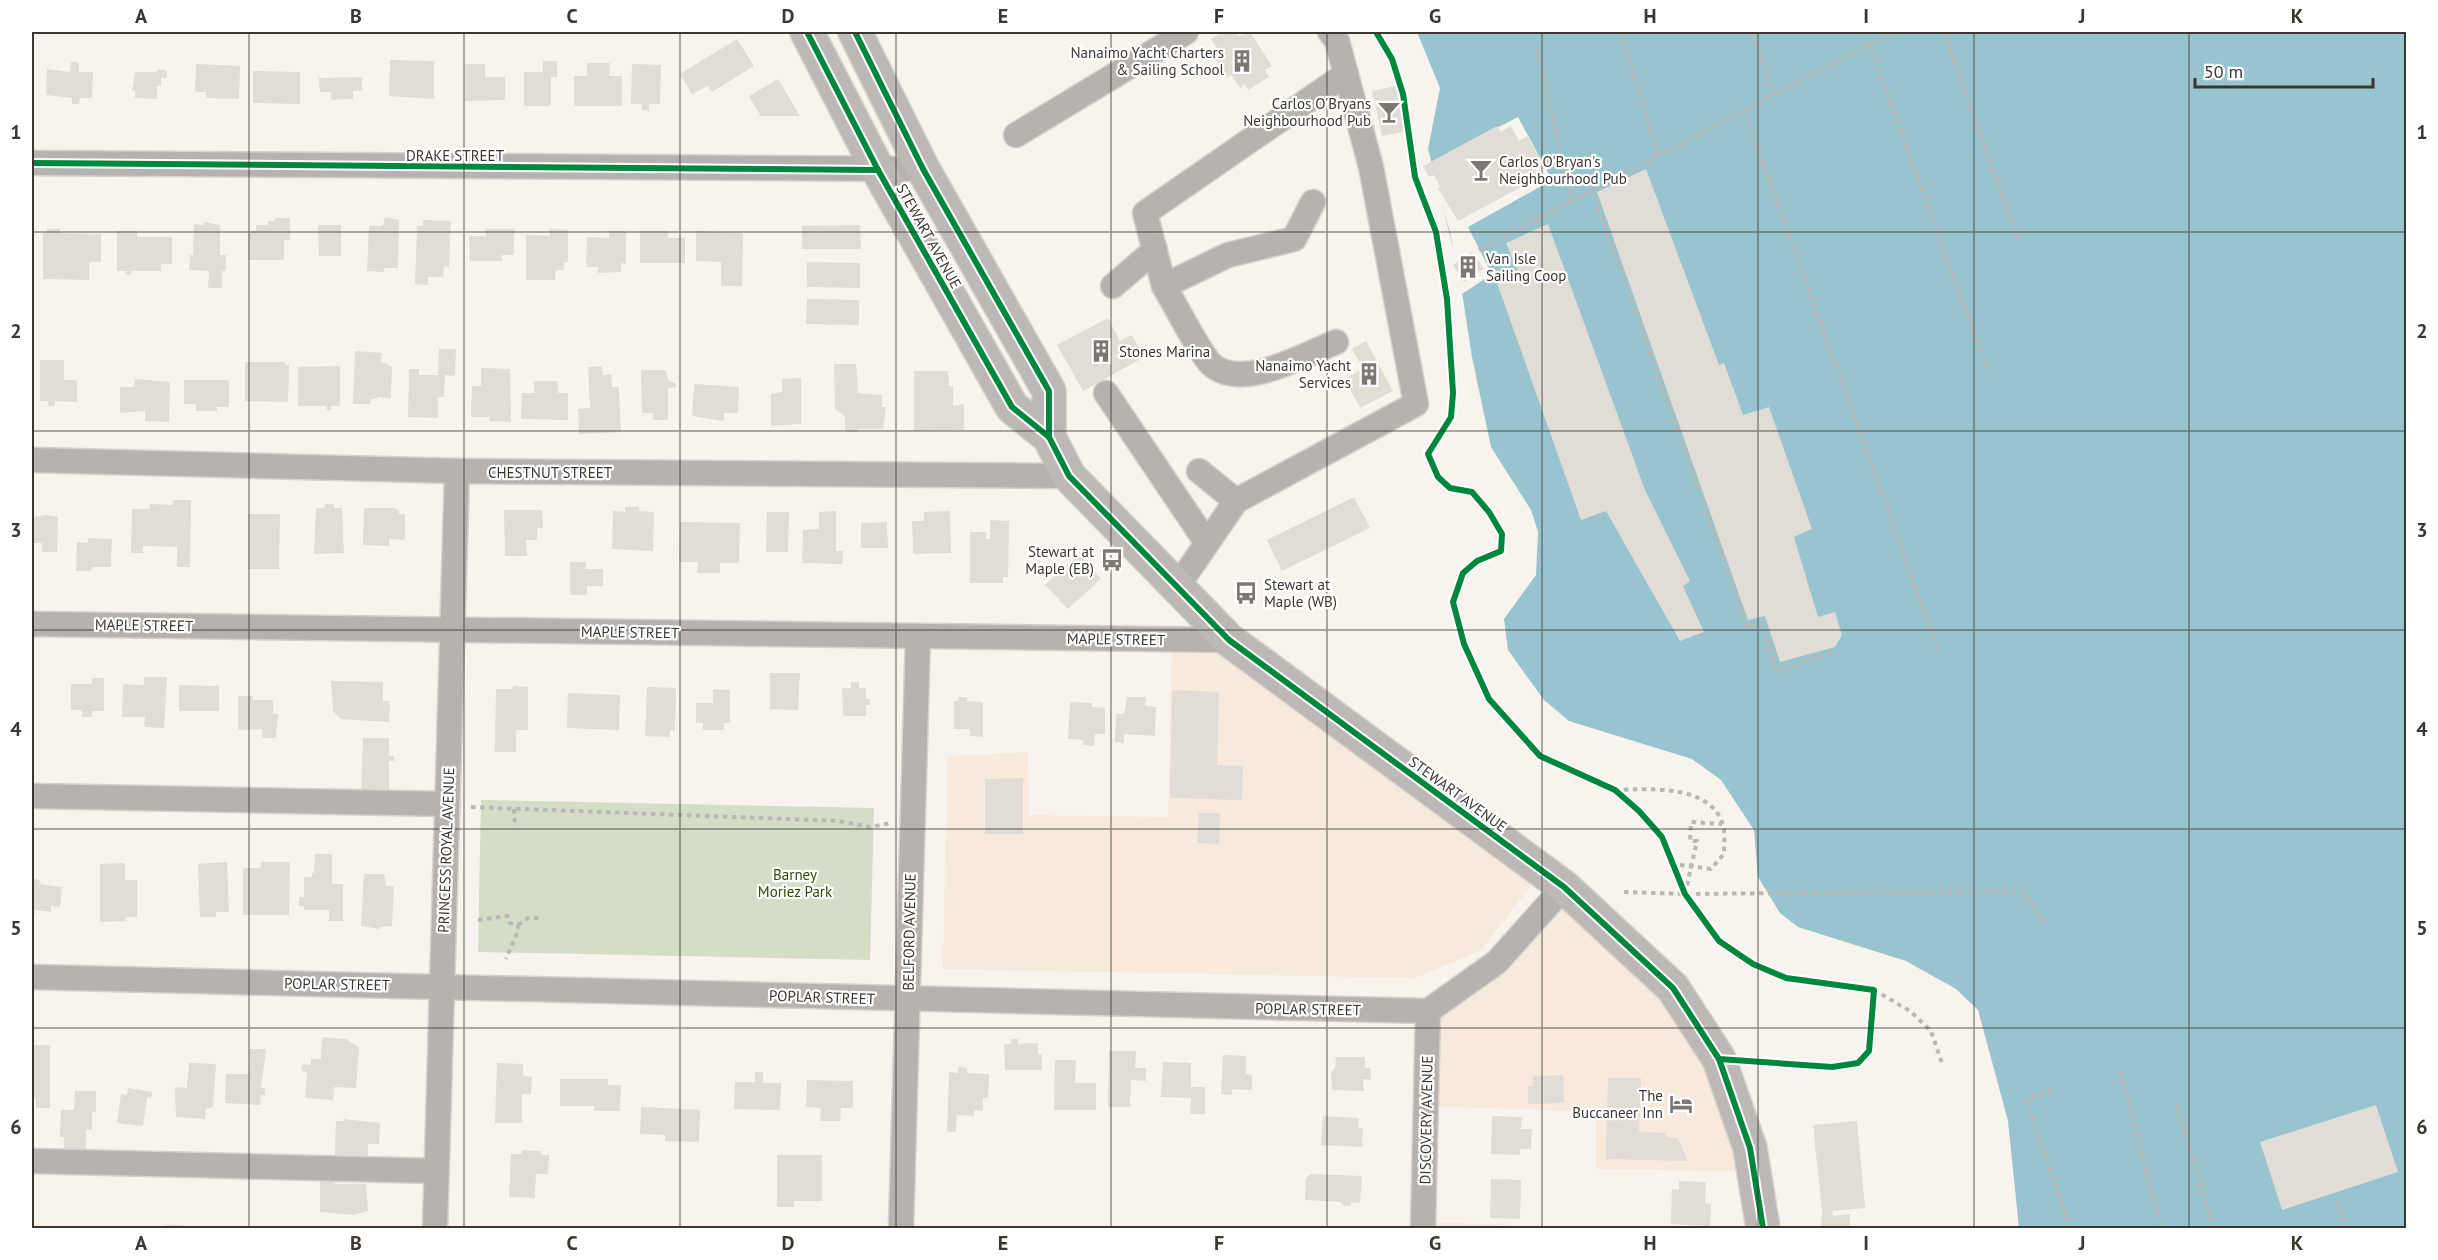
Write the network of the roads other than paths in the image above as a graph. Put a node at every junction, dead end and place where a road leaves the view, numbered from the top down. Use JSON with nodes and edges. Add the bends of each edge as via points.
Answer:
{"nodes":[{"id":1,"x":807,"y":32,"type":"edge"},
{"id":2,"x":855,"y":32,"type":"edge"},
{"id":3,"x":866,"y":32,"type":"edge"},
{"id":4,"x":1186,"y":32,"type":"edge"},
{"id":5,"x":1330,"y":32,"type":"edge"},
{"id":6,"x":1346,"y":74,"type":"junction"},
{"id":7,"x":892,"y":106,"type":"junction"},
{"id":8,"x":1016,"y":135,"type":"dead end"},
{"id":9,"x":32,"y":163,"type":"edge"},
{"id":10,"x":923,"y":169,"type":"junction"},
{"id":11,"x":878,"y":170,"type":"junction"},
{"id":12,"x":1313,"y":202,"type":"dead end"},
{"id":13,"x":1155,"y":250,"type":"junction"},
{"id":14,"x":1113,"y":286,"type":"dead end"},
{"id":15,"x":1164,"y":286,"type":"junction"},
{"id":16,"x":1336,"y":342,"type":"dead end"},
{"id":17,"x":1106,"y":393,"type":"dead end"},
{"id":18,"x":1049,"y":437,"type":"junction"},
{"id":19,"x":32,"y":460,"type":"edge"},
{"id":20,"x":457,"y":471,"type":"junction"},
{"id":21,"x":1199,"y":471,"type":"dead end"},
{"id":22,"x":1070,"y":476,"type":"junction"},
{"id":23,"x":1236,"y":501,"type":"junction"},
{"id":24,"x":1207,"y":543,"type":"junction"},
{"id":25,"x":1177,"y":587,"type":"junction"},
{"id":26,"x":32,"y":624,"type":"edge"},
{"id":27,"x":452,"y":629,"type":"junction"},
{"id":28,"x":918,"y":636,"type":"junction"},
{"id":29,"x":1229,"y":640,"type":"junction"},
{"id":30,"x":32,"y":796,"type":"edge"},
{"id":31,"x":447,"y":804,"type":"junction"},
{"id":32,"x":1564,"y":887,"type":"junction"},
{"id":33,"x":32,"y":976,"type":"edge"},
{"id":34,"x":442,"y":986,"type":"junction"},
{"id":35,"x":908,"y":1000,"type":"junction"},
{"id":36,"x":1428,"y":1011,"type":"junction"},
{"id":37,"x":32,"y":1161,"type":"edge"},
{"id":38,"x":436,"y":1171,"type":"junction"},
{"id":39,"x":435,"y":1228,"type":"edge"},
{"id":40,"x":901,"y":1228,"type":"edge"},
{"id":41,"x":1423,"y":1228,"type":"edge"},
{"id":42,"x":1762,"y":1228,"type":"edge"}],
"edges":[{"from":1,"to":11,"type":"highway","name":"STEWART AVENUE"},
{"from":2,"to":7,"type":"highway","name":"STEWART AVENUE"},
{"from":3,"to":7,"type":"highway"},
{"from":4,"to":8,"type":"street"},
{"from":5,"to":6,"type":"street","via":[[1338,41]]},
{"from":6,"to":13,"type":"street","via":[[1145,213]]},
{"from":6,"to":23,"type":"street","via":[[1371,167],[1416,404]]},
{"from":7,"to":10,"type":"highway","name":"STEWART AVENUE"},
{"from":9,"to":11,"type":"street","name":"DRAKE STREET"},
{"from":10,"to":11,"type":"street","name":"DRAKE STREET"},
{"from":10,"to":18,"type":"highway","name":"STEWART AVENUE","via":[[1049,391]]},
{"from":11,"to":18,"type":"highway","name":"STEWART AVENUE","via":[[1012,407]]},
{"from":12,"to":15,"type":"street","via":[[1294,239],[1227,255]]},
{"from":13,"to":14,"type":"street"},
{"from":13,"to":15,"type":"street"},
{"from":15,"to":16,"type":"street","via":[[1211,365],[1232,374],[1256,374]]},
{"from":17,"to":24,"type":"street"},
{"from":18,"to":22,"type":"highway","name":"STEWART AVENUE"},
{"from":19,"to":20,"type":"street","name":"CHESTNUT STREET"},
{"from":20,"to":22,"type":"street","name":"CHESTNUT STREET"},
{"from":20,"to":27,"type":"street","name":"PRINCESS ROYAL AVENUE"},
{"from":21,"to":23,"type":"street"},
{"from":22,"to":25,"type":"highway","name":"STEWART AVENUE"},
{"from":23,"to":24,"type":"street"},
{"from":24,"to":25,"type":"street"},
{"from":25,"to":29,"type":"highway","name":"STEWART AVENUE"},
{"from":26,"to":27,"type":"street","name":"MAPLE STREET"},
{"from":27,"to":28,"type":"street","name":"MAPLE STREET"},
{"from":27,"to":31,"type":"street","name":"PRINCESS ROYAL AVENUE"},
{"from":28,"to":29,"type":"street","name":"MAPLE STREET"},
{"from":28,"to":35,"type":"street","name":"BELFORD AVENUE"},
{"from":29,"to":32,"type":"highway","name":"STEWART AVENUE"},
{"from":30,"to":31,"type":"street"},
{"from":31,"to":34,"type":"street","name":"PRINCESS ROYAL AVENUE"},
{"from":32,"to":36,"type":"street","via":[[1497,962]]},
{"from":32,"to":42,"type":"highway","name":"STEWART AVENUE","via":[[1673,988],[1719,1059],[1750,1148]]},
{"from":33,"to":34,"type":"street","name":"POPLAR STREET"},
{"from":34,"to":35,"type":"street","name":"POPLAR STREET"},
{"from":34,"to":38,"type":"street","name":"PRINCESS ROYAL AVENUE"},
{"from":35,"to":36,"type":"street","name":"POPLAR STREET"},
{"from":35,"to":40,"type":"street","name":"BELFORD AVENUE"},
{"from":36,"to":41,"type":"street","name":"DISCOVERY AVENUE"},
{"from":37,"to":38,"type":"street"},
{"from":38,"to":39,"type":"street","name":"PRINCESS ROYAL AVENUE"}]}
